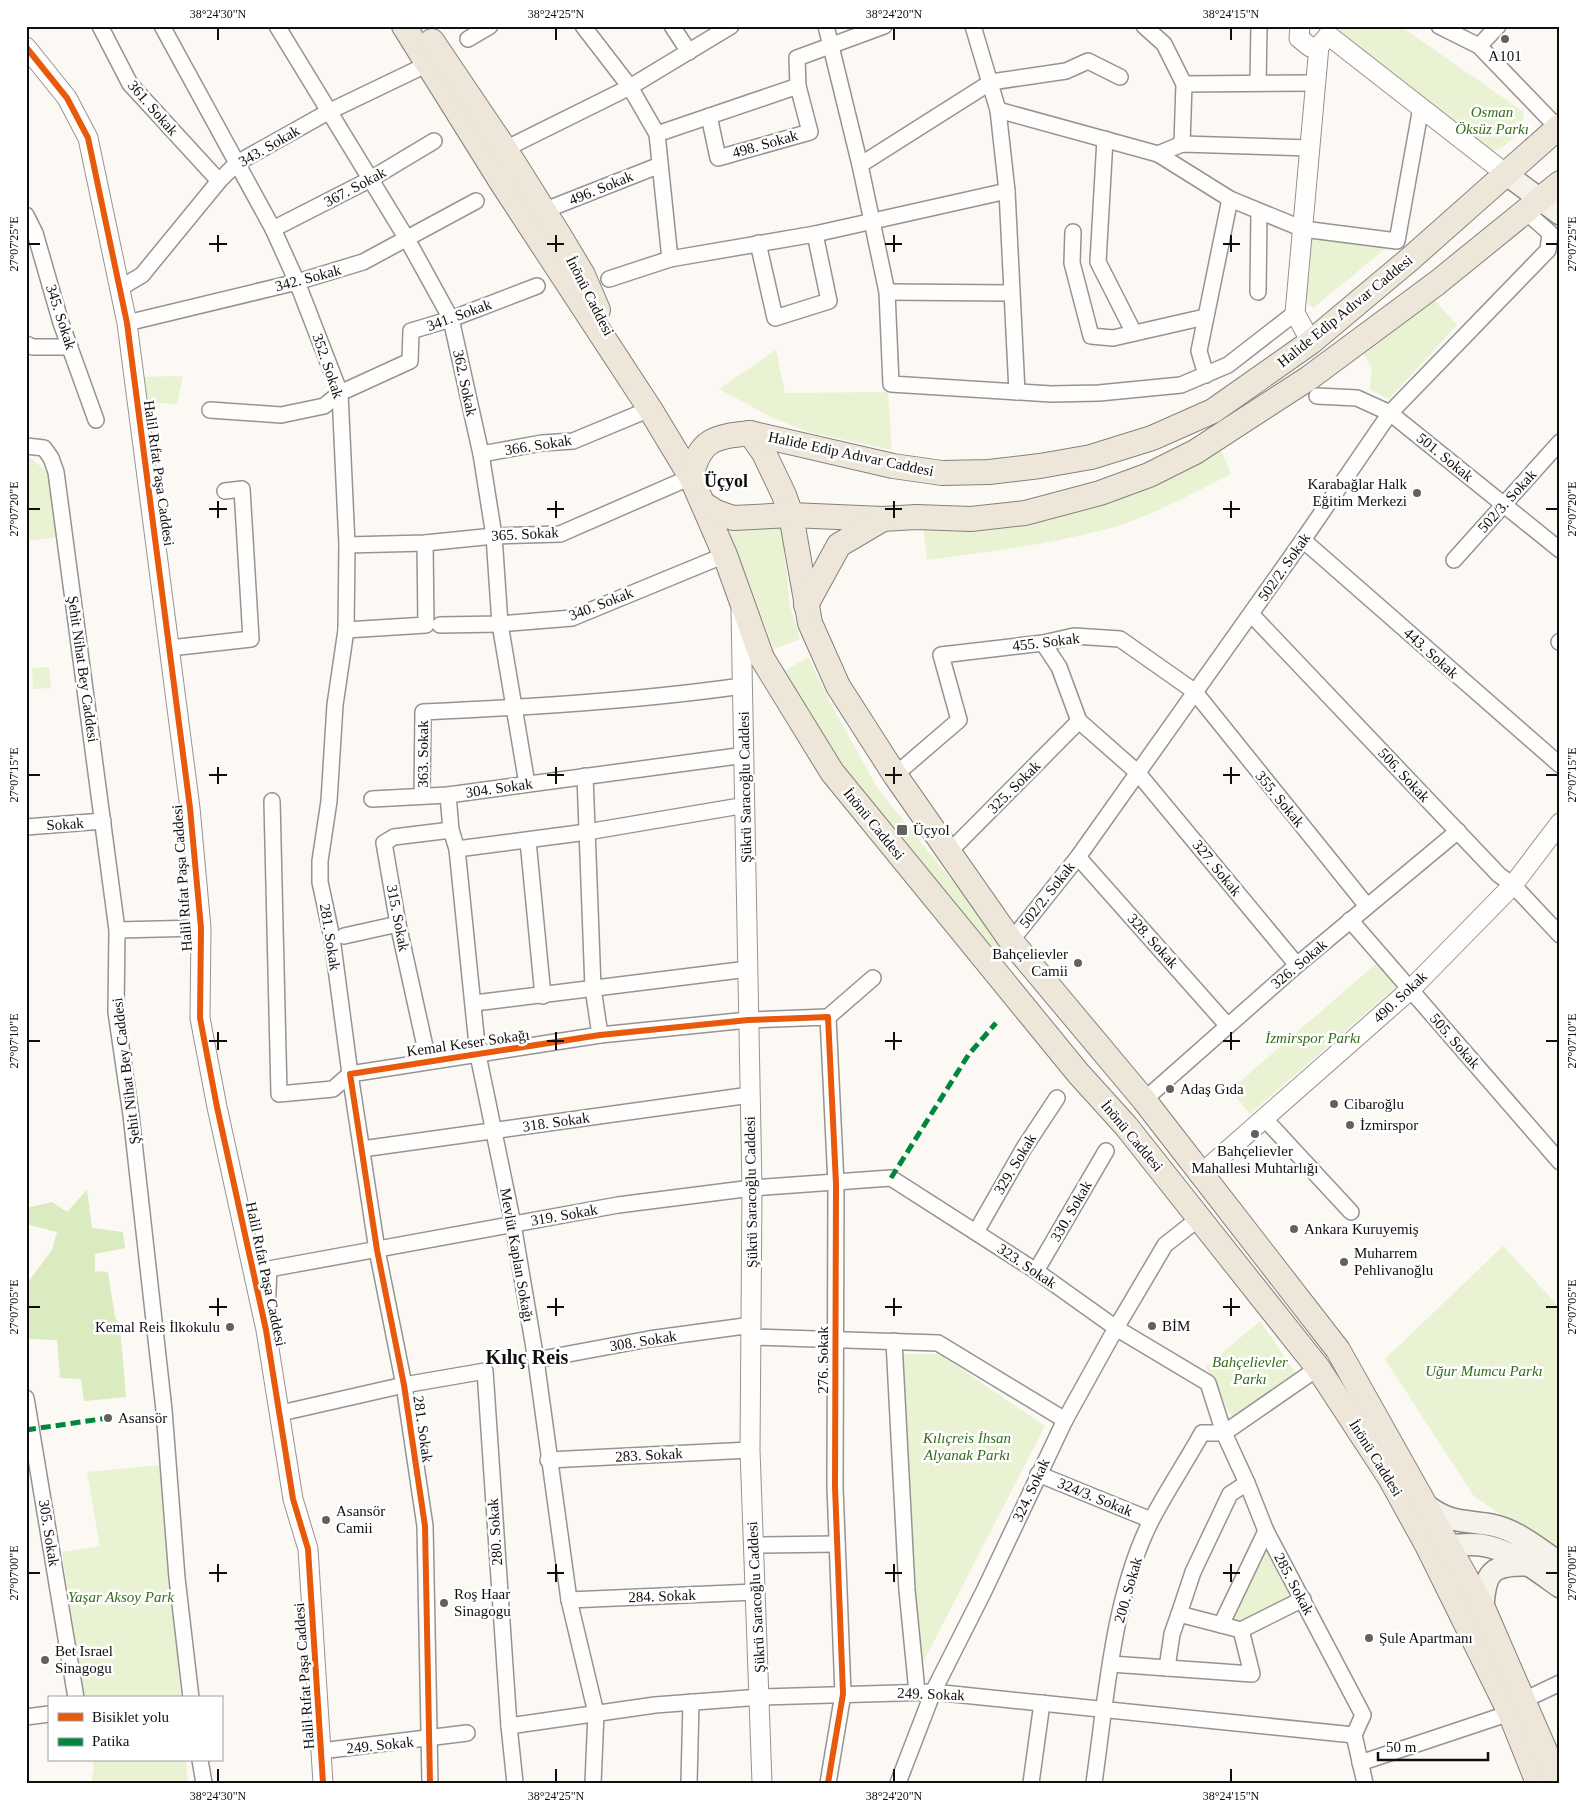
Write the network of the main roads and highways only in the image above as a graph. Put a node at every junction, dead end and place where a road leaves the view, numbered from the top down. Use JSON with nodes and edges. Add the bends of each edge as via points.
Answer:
{"nodes":[{"id":1,"x":404,"y":26,"type":"edge"},
{"id":2,"x":423,"y":26,"type":"edge"},
{"id":3,"x":1559,"y":127,"type":"edge"},
{"id":4,"x":1506,"y":174,"type":"junction"},
{"id":5,"x":1560,"y":183,"type":"edge"},
{"id":6,"x":1534,"y":205,"type":"junction"},
{"id":7,"x":1560,"y":214,"type":"edge"},
{"id":8,"x":750,"y":432,"type":"junction"},
{"id":9,"x":693,"y":469,"type":"junction"},
{"id":10,"x":705,"y":505,"type":"junction"},
{"id":11,"x":791,"y":515,"type":"junction"},
{"id":12,"x":883,"y":519,"type":"junction"},
{"id":13,"x":806,"y":605,"type":"junction"},
{"id":14,"x":1426,"y":1505,"type":"junction"},
{"id":15,"x":1470,"y":1524,"type":"junction"},
{"id":16,"x":1440,"y":1541,"type":"junction"},
{"id":17,"x":1560,"y":1563,"type":"edge"},
{"id":18,"x":1528,"y":1565,"type":"junction"},
{"id":19,"x":1560,"y":1587,"type":"edge"},
{"id":20,"x":1483,"y":1608,"type":"junction"},
{"id":21,"x":1516,"y":1707,"type":"junction"},
{"id":22,"x":1538,"y":1783,"type":"edge"},
{"id":23,"x":1559,"y":1783,"type":"edge"}],
"edges":[{"from":1,"to":9,"type":"main road","name":"İnönü Caddesi","via":[[502,183]]},
{"from":2,"to":9,"type":"main road","name":"İnönü Caddesi","via":[[583,275],[617,349]]},
{"from":3,"to":4,"type":"main road","name":"Halide Edip Adıvar Caddesi"},
{"from":4,"to":6,"type":"main road"},
{"from":4,"to":8,"type":"main road","name":"Halide Edip Adıvar Caddesi","via":[[1311,342],[1213,411],[1135,443],[1091,457],[1040,466],[942,473],[893,466]]},
{"from":5,"to":6,"type":"main road","name":"Halide Edip Adıvar Caddesi"},
{"from":6,"to":7,"type":"main road"},
{"from":6,"to":12,"type":"main road","name":"Halide Edip Adıvar Caddesi","via":[[1437,283],[1309,378],[1195,452],[1149,475],[1100,493],[1025,513],[971,519]]},
{"from":8,"to":9,"type":"main road","via":[[713,440],[702,448]]},
{"from":8,"to":11,"type":"main road","name":"İnönü Caddesi","via":[[775,473]]},
{"from":9,"to":10,"type":"main road","name":"İnönü Caddesi"},
{"from":10,"to":11,"type":"main road","name":"Halide Edip Adıvar Caddesi","via":[[733,518]]},
{"from":10,"to":16,"type":"main road","name":"İnönü Caddesi","via":[[762,658],[832,772],[1078,1073],[1126,1126],[1318,1368],[1390,1478]]},
{"from":11,"to":12,"type":"main road","name":"Halide Edip Adıvar Caddesi"},
{"from":11,"to":13,"type":"main road","name":"İnönü Caddesi"},
{"from":12,"to":13,"type":"main road","via":[[839,545]]},
{"from":13,"to":14,"type":"main road","name":"İnönü Caddesi","via":[[810,623],[838,686],[948,853],[1011,941],[1144,1100],[1338,1350]]},
{"from":14,"to":15,"type":"main road","via":[[1446,1519]]},
{"from":14,"to":16,"type":"main road","name":"İnönü Caddesi"},
{"from":15,"to":16,"type":"main road"},
{"from":15,"to":17,"type":"main road","via":[[1493,1525],[1523,1538]]},
{"from":16,"to":18,"type":"main road","via":[[1480,1545],[1504,1552]]},
{"from":16,"to":20,"type":"main road","name":"İnönü Caddesi"},
{"from":16,"to":21,"type":"main road","name":"İnönü Caddesi"},
{"from":18,"to":19,"type":"main road"},
{"from":18,"to":20,"type":"main road","via":[[1508,1564],[1493,1572],[1484,1585]]},
{"from":20,"to":21,"type":"main road","name":"İnönü Caddesi"},
{"from":21,"to":22,"type":"main road","name":"İnönü Caddesi"},
{"from":21,"to":23,"type":"main road","name":"İnönü Caddesi"}]}
